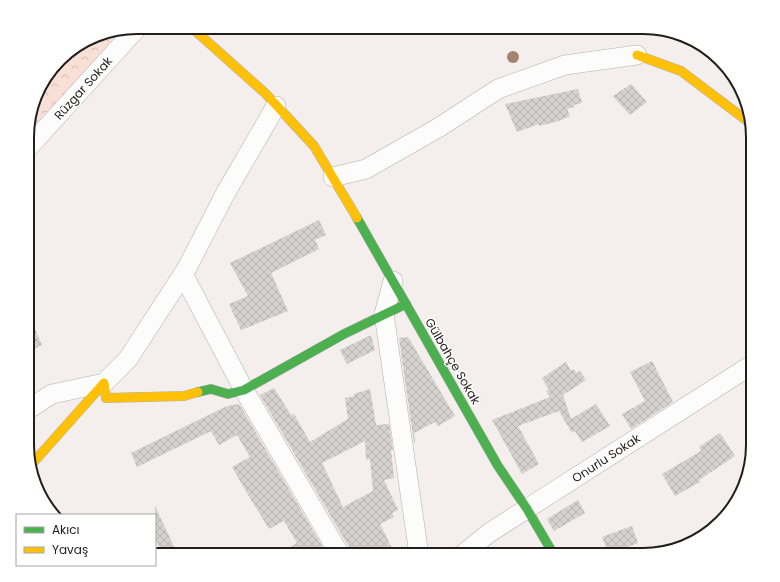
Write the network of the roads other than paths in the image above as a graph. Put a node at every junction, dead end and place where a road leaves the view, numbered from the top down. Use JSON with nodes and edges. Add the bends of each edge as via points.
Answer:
{"nodes":[{"id":1,"x":131,"y":34,"type":"edge"},
{"id":2,"x":198,"y":34,"type":"edge"},
{"id":3,"x":637,"y":55,"type":"joint"},
{"id":4,"x":276,"y":106,"type":"junction"},
{"id":5,"x":744,"y":119,"type":"edge"},
{"id":6,"x":34,"y":141,"type":"edge"},
{"id":7,"x":333,"y":177,"type":"junction"},
{"id":8,"x":183,"y":274,"type":"junction"},
{"id":9,"x":393,"y":281,"type":"junction"},
{"id":10,"x":406,"y":304,"type":"junction"},
{"id":11,"x":384,"y":314,"type":"junction"},
{"id":12,"x":746,"y":368,"type":"edge"},
{"id":13,"x":104,"y":382,"type":"junction"},
{"id":14,"x":244,"y":390,"type":"junction"},
{"id":15,"x":34,"y":406,"type":"edge"},
{"id":16,"x":35,"y":461,"type":"edge"},
{"id":17,"x":527,"y":509,"type":"junction"},
{"id":18,"x":336,"y":548,"type":"edge"},
{"id":19,"x":418,"y":548,"type":"edge"},
{"id":20,"x":471,"y":548,"type":"edge"},
{"id":21,"x":550,"y":548,"type":"edge"}],
"edges":[{"from":1,"to":6,"type":"street","name":"Rüzgar Sokak"},
{"from":2,"to":4,"type":"street","name":"Gülbahçe Sokak"},
{"from":3,"to":5,"type":"street","via":[[681,71]]},
{"from":3,"to":7,"type":"street","via":[[565,65],[498,89],[438,128],[366,169]]},
{"from":4,"to":7,"type":"street","name":"Gülbahçe Sokak","via":[[314,146]]},
{"from":4,"to":8,"type":"street"},
{"from":7,"to":9,"type":"street","name":"Gülbahçe Sokak"},
{"from":8,"to":13,"type":"street","via":[[128,360]]},
{"from":8,"to":14,"type":"street"},
{"from":9,"to":10,"type":"street","name":"Gülbahçe Sokak"},
{"from":9,"to":11,"type":"street"},
{"from":10,"to":11,"type":"street"},
{"from":10,"to":17,"type":"street","name":"Gülbahçe Sokak","via":[[498,466]]},
{"from":11,"to":14,"type":"street","via":[[339,336]]},
{"from":11,"to":19,"type":"street"},
{"from":12,"to":17,"type":"street","name":"Onurlu Sokak"},
{"from":13,"to":14,"type":"street","via":[[106,398],[184,396],[211,389],[228,394]]},
{"from":13,"to":15,"type":"street","via":[[52,394]]},
{"from":13,"to":16,"type":"street"},
{"from":14,"to":18,"type":"street"},
{"from":17,"to":20,"type":"street","name":"Onurlu Sokak"},
{"from":17,"to":21,"type":"street","name":"Gülbahçe Sokak"}]}
